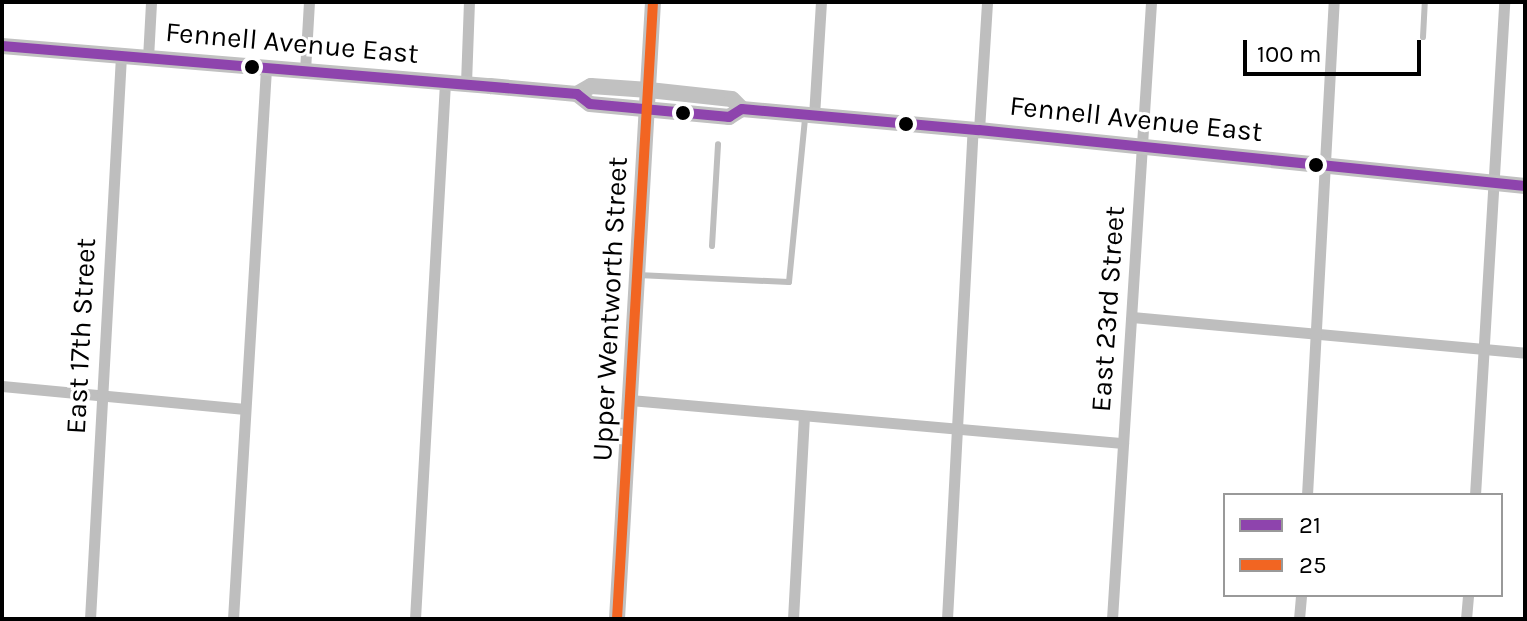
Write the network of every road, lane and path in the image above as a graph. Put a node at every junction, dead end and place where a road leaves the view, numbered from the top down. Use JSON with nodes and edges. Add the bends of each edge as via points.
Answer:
{"nodes":[{"id":1,"x":151,"y":2,"type":"edge"},
{"id":2,"x":309,"y":2,"type":"edge"},
{"id":3,"x":469,"y":2,"type":"edge"},
{"id":4,"x":653,"y":2,"type":"edge"},
{"id":5,"x":821,"y":2,"type":"edge"},
{"id":6,"x":987,"y":2,"type":"edge"},
{"id":7,"x":1151,"y":2,"type":"edge"},
{"id":8,"x":1334,"y":2,"type":"edge"},
{"id":9,"x":1425,"y":2,"type":"edge"},
{"id":10,"x":1504,"y":2,"type":"edge"},
{"id":11,"x":1423,"y":37,"type":"dead end"},
{"id":12,"x":2,"y":46,"type":"edge"},
{"id":13,"x":121,"y":56,"type":"junction"},
{"id":14,"x":148,"y":58,"type":"junction"},
{"id":15,"x":266,"y":69,"type":"junction"},
{"id":16,"x":305,"y":71,"type":"junction"},
{"id":17,"x":445,"y":82,"type":"junction"},
{"id":18,"x":466,"y":83,"type":"junction"},
{"id":19,"x":649,"y":90,"type":"junction"},
{"id":20,"x":577,"y":94,"type":"junction"},
{"id":21,"x":648,"y":109,"type":"junction"},
{"id":22,"x":742,"y":109,"type":"junction"},
{"id":23,"x":809,"y":115,"type":"junction"},
{"id":24,"x":976,"y":130,"type":"junction"},
{"id":25,"x":718,"y":144,"type":"dead end"},
{"id":26,"x":1141,"y":146,"type":"junction"},
{"id":27,"x":1328,"y":164,"type":"junction"},
{"id":28,"x":1495,"y":183,"type":"junction"},
{"id":29,"x":1525,"y":186,"type":"edge"},
{"id":30,"x":712,"y":246,"type":"dead end"},
{"id":31,"x":638,"y":275,"type":"junction"},
{"id":32,"x":1132,"y":317,"type":"junction"},
{"id":33,"x":1318,"y":333,"type":"junction"},
{"id":34,"x":1485,"y":349,"type":"junction"},
{"id":35,"x":1525,"y":353,"type":"edge"},
{"id":36,"x":2,"y":386,"type":"edge"},
{"id":37,"x":101,"y":395,"type":"junction"},
{"id":38,"x":630,"y":400,"type":"junction"},
{"id":39,"x":245,"y":409,"type":"junction"},
{"id":40,"x":804,"y":416,"type":"junction"},
{"id":41,"x":957,"y":429,"type":"junction"},
{"id":42,"x":1123,"y":443,"type":"junction"},
{"id":43,"x":1307,"y":493,"type":"edge"},
{"id":44,"x":1475,"y":493,"type":"edge"},
{"id":45,"x":1301,"y":597,"type":"edge"},
{"id":46,"x":1468,"y":597,"type":"edge"},
{"id":47,"x":90,"y":619,"type":"edge"},
{"id":48,"x":233,"y":619,"type":"edge"},
{"id":49,"x":415,"y":619,"type":"edge"},
{"id":50,"x":617,"y":619,"type":"edge"},
{"id":51,"x":793,"y":619,"type":"edge"},
{"id":52,"x":947,"y":619,"type":"edge"},
{"id":53,"x":1112,"y":619,"type":"edge"},
{"id":54,"x":1299,"y":619,"type":"edge"},
{"id":55,"x":1466,"y":619,"type":"edge"}],
"edges":[{"from":1,"to":14,"type":"street"},
{"from":2,"to":16,"type":"street"},
{"from":3,"to":18,"type":"street"},
{"from":4,"to":19,"type":"main road","name":"Upper Wentworth Street"},
{"from":5,"to":23,"type":"street"},
{"from":6,"to":24,"type":"street"},
{"from":7,"to":26,"type":"street","name":"East 23rd Street"},
{"from":8,"to":27,"type":"street"},
{"from":9,"to":11,"type":"lane"},
{"from":10,"to":28,"type":"street"},
{"from":12,"to":13,"type":"main road","name":"Fennell Avenue East"},
{"from":13,"to":14,"type":"main road","name":"Fennell Avenue East"},
{"from":13,"to":37,"type":"street","name":"East 17th Street"},
{"from":14,"to":15,"type":"main road","name":"Fennell Avenue East"},
{"from":15,"to":16,"type":"main road","name":"Fennell Avenue East"},
{"from":15,"to":39,"type":"street"},
{"from":16,"to":17,"type":"main road","name":"Fennell Avenue East"},
{"from":17,"to":18,"type":"main road","name":"Fennell Avenue East"},
{"from":17,"to":49,"type":"street"},
{"from":18,"to":20,"type":"main road","name":"Fennell Avenue East"},
{"from":19,"to":20,"type":"main road","name":"Fennell Avenue East","via":[[591,86]]},
{"from":19,"to":21,"type":"main road","name":"Upper Wentworth Street"},
{"from":19,"to":22,"type":"main road","name":"Fennell Avenue East","via":[[732,99]]},
{"from":20,"to":21,"type":"main road","name":"Fennell Avenue East","via":[[590,104]]},
{"from":21,"to":22,"type":"main road","name":"Fennell Avenue East","via":[[729,117]]},
{"from":21,"to":31,"type":"main road","name":"Upper Wentworth Street"},
{"from":22,"to":23,"type":"main road","name":"Fennell Avenue East"},
{"from":23,"to":24,"type":"main road","name":"Fennell Avenue East"},
{"from":23,"to":31,"type":"lane","via":[[789,282]]},
{"from":24,"to":26,"type":"main road","name":"Fennell Avenue East"},
{"from":24,"to":41,"type":"street"},
{"from":25,"to":30,"type":"lane"},
{"from":26,"to":27,"type":"main road","name":"Fennell Avenue East"},
{"from":26,"to":32,"type":"street","name":"East 23rd Street"},
{"from":27,"to":28,"type":"main road","name":"Fennell Avenue East"},
{"from":27,"to":33,"type":"street"},
{"from":28,"to":29,"type":"main road","name":"Fennell Avenue East"},
{"from":28,"to":34,"type":"street"},
{"from":31,"to":38,"type":"main road","name":"Upper Wentworth Street"},
{"from":32,"to":33,"type":"street"},
{"from":32,"to":42,"type":"street","name":"East 23rd Street"},
{"from":33,"to":34,"type":"street"},
{"from":33,"to":43,"type":"street"},
{"from":34,"to":35,"type":"street"},
{"from":34,"to":44,"type":"street"},
{"from":36,"to":37,"type":"street"},
{"from":37,"to":39,"type":"street"},
{"from":37,"to":47,"type":"street","name":"East 17th Street"},
{"from":38,"to":40,"type":"street"},
{"from":38,"to":50,"type":"main road","name":"Upper Wentworth Street"},
{"from":39,"to":48,"type":"street"},
{"from":40,"to":41,"type":"street"},
{"from":40,"to":51,"type":"street"},
{"from":41,"to":42,"type":"street"},
{"from":41,"to":52,"type":"street"},
{"from":42,"to":53,"type":"street","name":"East 23rd Street"},
{"from":45,"to":54,"type":"street"},
{"from":46,"to":55,"type":"street"}]}
